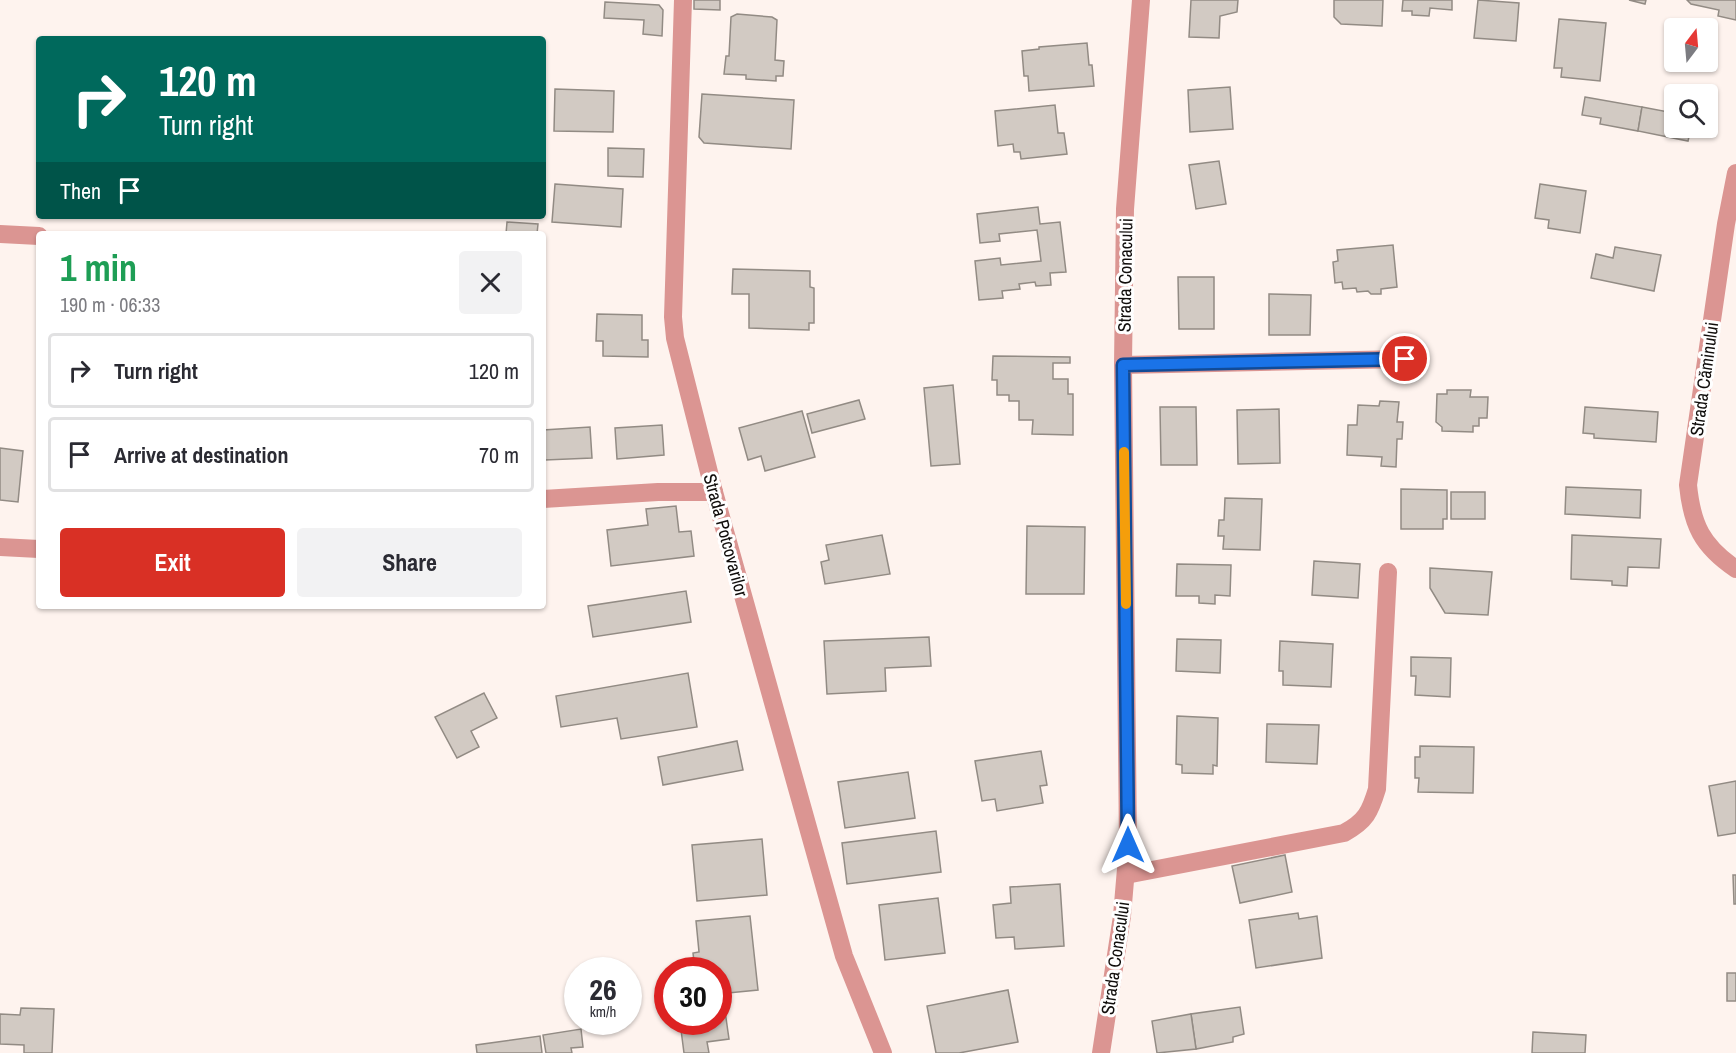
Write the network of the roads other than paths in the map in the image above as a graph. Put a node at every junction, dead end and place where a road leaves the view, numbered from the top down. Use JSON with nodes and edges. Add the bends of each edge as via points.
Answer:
{"nodes":[{"id":1,"x":683,"y":0,"type":"edge"},
{"id":2,"x":1141,"y":0,"type":"edge"},
{"id":3,"x":1736,"y":173,"type":"edge"},
{"id":4,"x":0,"y":234,"type":"edge"},
{"id":5,"x":36,"y":236,"type":"edge"},
{"id":6,"x":1405,"y":359,"type":"dead end"},
{"id":7,"x":1123,"y":365,"type":"junction"},
{"id":8,"x":714,"y":492,"type":"junction"},
{"id":9,"x":546,"y":499,"type":"edge"},
{"id":10,"x":0,"y":547,"type":"edge"},
{"id":11,"x":36,"y":549,"type":"edge"},
{"id":12,"x":1736,"y":570,"type":"edge"},
{"id":13,"x":1388,"y":572,"type":"dead end"},
{"id":14,"x":1126,"y":875,"type":"junction"},
{"id":15,"x":883,"y":1053,"type":"edge"},
{"id":16,"x":1101,"y":1053,"type":"edge"}],
"edges":[{"from":1,"to":8,"type":"street","name":"Strada Potcovarilor","via":[[673,317]]},
{"from":2,"to":7,"type":"street","name":"Strada Conacului","via":[[1125,209]]},
{"from":3,"to":12,"type":"street","name":"Strada Căminului","via":[[1688,485],[1699,534]]},
{"from":4,"to":5,"type":"street"},
{"from":6,"to":7,"type":"street"},
{"from":7,"to":14,"type":"street","name":"Strada Conacului"},
{"from":8,"to":9,"type":"street"},
{"from":8,"to":15,"type":"street","name":"Strada Potcovarilor","via":[[844,956]]},
{"from":10,"to":11,"type":"street"},
{"from":13,"to":14,"type":"street","via":[[1377,789],[1370,812],[1344,833]]},
{"from":14,"to":16,"type":"street","name":"Strada Conacului"}]}
